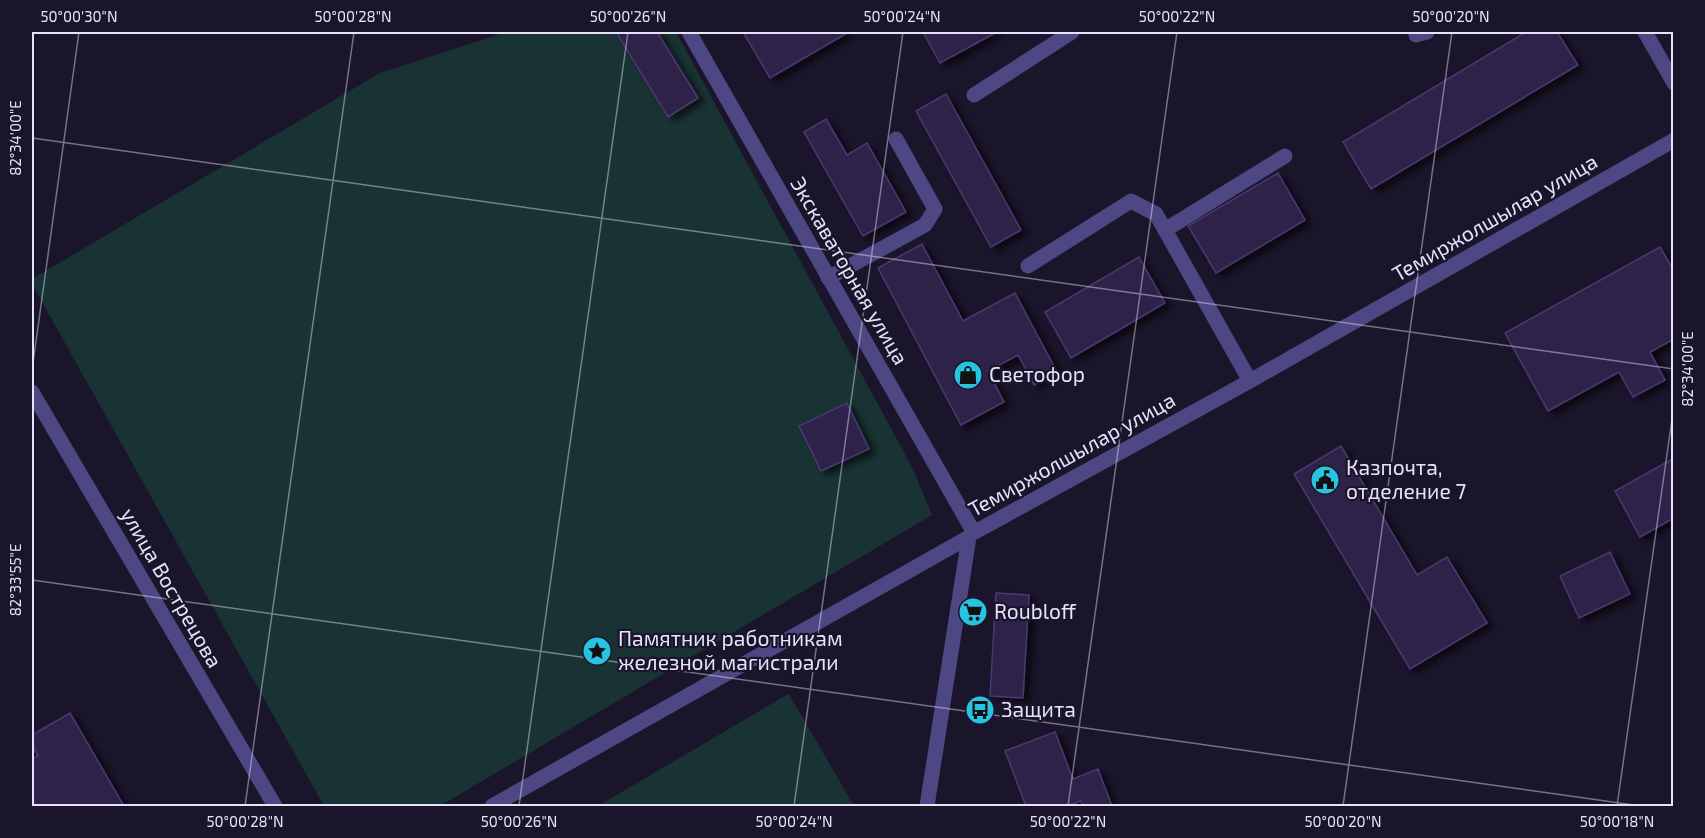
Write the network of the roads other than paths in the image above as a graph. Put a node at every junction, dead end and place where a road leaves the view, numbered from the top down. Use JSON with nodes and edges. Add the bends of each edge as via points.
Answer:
{"nodes":[{"id":1,"x":689,"y":32,"type":"edge"},
{"id":2,"x":1072,"y":32,"type":"edge"},
{"id":3,"x":1645,"y":32,"type":"edge"},
{"id":4,"x":1674,"y":82,"type":"edge"},
{"id":5,"x":974,"y":95,"type":"dead end"},
{"id":6,"x":896,"y":139,"type":"dead end"},
{"id":7,"x":1674,"y":140,"type":"edge"},
{"id":8,"x":1285,"y":156,"type":"dead end"},
{"id":9,"x":1166,"y":230,"type":"junction"},
{"id":10,"x":1028,"y":266,"type":"dead end"},
{"id":11,"x":828,"y":278,"type":"junction"},
{"id":12,"x":1250,"y":381,"type":"junction"},
{"id":13,"x":32,"y":392,"type":"edge"},
{"id":14,"x":971,"y":534,"type":"junction"},
{"id":15,"x":275,"y":807,"type":"edge"},
{"id":16,"x":492,"y":807,"type":"edge"},
{"id":17,"x":927,"y":807,"type":"edge"}],
"edges":[{"from":1,"to":11,"type":"street","name":"Экскаваторная улица"},
{"from":2,"to":5,"type":"street"},
{"from":3,"to":4,"type":"street"},
{"from":6,"to":11,"type":"street","via":[[935,209],[925,225]]},
{"from":7,"to":12,"type":"street","name":"Темиржолшылар улица"},
{"from":8,"to":9,"type":"street"},
{"from":9,"to":10,"type":"street","via":[[1156,214],[1131,201]]},
{"from":9,"to":12,"type":"street"},
{"from":11,"to":14,"type":"street","name":"Экскаваторная улица"},
{"from":12,"to":14,"type":"street","name":"Темиржолшылар улица"},
{"from":13,"to":15,"type":"street","name":"улица Вострецова"},
{"from":14,"to":16,"type":"street","name":"Темиржолшылар улица"},
{"from":14,"to":17,"type":"street"}]}
